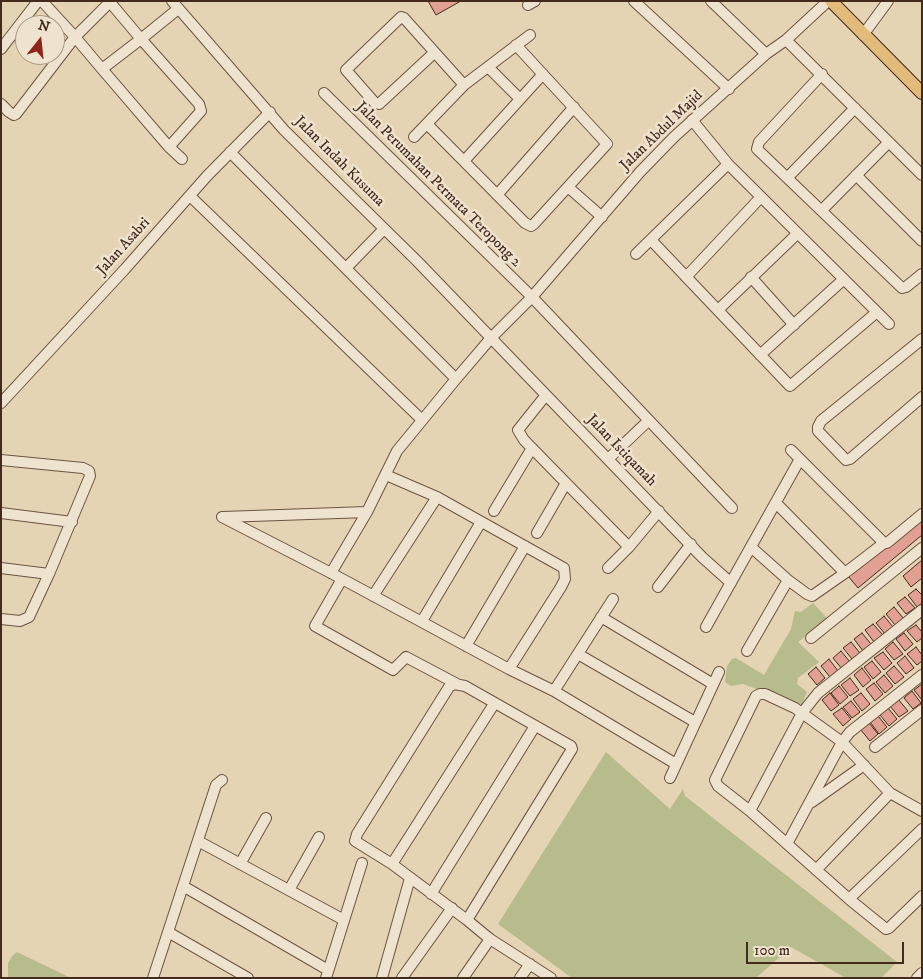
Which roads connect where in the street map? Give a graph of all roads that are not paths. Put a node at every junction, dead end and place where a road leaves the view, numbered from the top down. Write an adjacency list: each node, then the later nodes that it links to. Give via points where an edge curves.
1 (38, 1): 15 (street)
2 (42, 1): 11 (street)
3 (634, 1): 23 (street)
4 (711, 1): 17 (street)
5 (829, 1): 10 (main road); 13 (street, Jalan Abdul Majid)
6 (888, 1): 10 (street)
7 (109, 2): 11 (street); 12 (street)
8 (175, 5): 12 (street); 30 (street, Jalan Indah Kusuma)
9 (530, 35): 14 (street)
10 (863, 35): 24 (main road)
11 (75, 37): 19 (street); 27 (street, via 16,114)
12 (141, 39): 19 (street); 35 (street, via 201,108)
13 (786, 40): 17 (street, Jalan Abdul Majid); 21 (street)
14 (516, 45): 18 (street); 20 (street)
15 (1, 48)
16 (434, 53): 16 (street, via 401,17 346,70 378,104); 22 (street)
17 (766, 54): 23 (street, Jalan Abdul Majid)
18 (488, 67): 22 (street); 26 (street)
19 (102, 69): 35 (street)
20 (542, 74): 26 (street); 28 (street)
21 (822, 74): 29 (street); 42 (street, via 757,144 757,149)
22 (464, 85): 32 (street)
23 (729, 89): 31 (street, Jalan Abdul Majid)
24 (922, 92)
25 (324, 93): 59 (street, Jalan Perumahan Permata Teropong 2)
26 (520, 99): 38 (street)
27 (1, 104)
28 (574, 108): 43 (street, via 607,144); 44 (street)
29 (855, 108): 34 (street); 42 (street)
30 (270, 112): 36 (street, Jalan Asabri); 49 (street, Jalan Indah Kusuma, via 284,130)
31 (692, 120): 39 (street); 48 (street, Jalan Abdul Majid, via 640,172)
32 (427, 124): 33 (street); 38 (street)
33 (414, 137)
34 (889, 142): 40 (street); 41 (street)
35 (169, 147): 37 (street)
36 (230, 152): 45 (street, Jalan Asabri); 54 (street)
37 (182, 159)
38 (464, 161): 44 (street)
39 (728, 164): 46 (street); 51 (street)
40 (856, 175): 47 (street); 52 (street)
41 (922, 175)
42 (788, 177): 47 (street)
43 (568, 187): 44 (street, via 531,226); 48 (street)
44 (497, 194)
45 (190, 196): 70 (street, Jalan Asabri); 71 (street)
46 (761, 197): 50 (street); 56 (street)
47 (822, 210): 55 (street, via 902,288)
48 (602, 217): 59 (street, Jalan Abdul Majid)
49 (384, 229): 54 (street); 64 (street, Jalan Indah Kusuma)
50 (797, 234): 57 (street); 58 (street)
51 (651, 240): 53 (street); 56 (street)
52 (922, 241)
53 (636, 254)
54 (346, 268): 67 (street)
55 (922, 274)
56 (686, 277): 60 (street)
57 (751, 277): 60 (street); 63 (street)
58 (844, 279): 61 (street); 63 (street)
59 (532, 297): 64 (street, Jalan Abdul Majid); 72 (street, Jalan Perumahan Permata Teropong 2)
60 (718, 310): 66 (street)
61 (877, 312): 62 (street); 66 (street, via 793,386 788,385)
62 (889, 324)
63 (794, 325): 66 (street)
64 (491, 338): 67 (street, Jalan Abdul Majid); 68 (street, Jalan Istiqamah)
65 (922, 339): 69 (street, via 821,421 818,431 846,460)
66 (760, 355)
67 (456, 379): 71 (street, Jalan Abdul Majid)
68 (546, 395): 73 (street, via 518,430); 75 (street, Jalan Istiqamah)
69 (922, 397)
70 (1, 403)
71 (422, 420): 78 (street, Jalan Abdul Majid, via 397,451)
72 (648, 421): 75 (street); 82 (street, Jalan Perumahan Permata Teropong 2)
73 (532, 448): 79 (street); 83 (street)
74 (791, 450): 76 (street)
75 (608, 459): 84 (street, Jalan Istiqamah)
76 (800, 459): 81 (street); 91 (street)
77 (1, 460): 88 (street, via 89,471 90,476)
78 (386, 475): 80 (street); 85 (street, Jalan Abdul Majid)
79 (566, 483): 90 (street); 94 (street)
80 (437, 497): 89 (street); 106 (street)
81 (776, 504): 95 (street); 100 (street)
82 (732, 508)
83 (494, 511)
84 (659, 511): 92 (street, Jalan Istiqamah); 94 (street)
85 (367, 512): 99 (street, Jalan Abdul Majid); 99 (street, via 222,517)
86 (1, 513): 88 (street)
87 (922, 514): 91 (street)
88 (72, 522): 101 (street)
89 (481, 522): 93 (street); 111 (street)
90 (537, 532)
91 (884, 543): 100 (street)
92 (691, 544): 104 (street, Jalan Istiqamah); 105 (street)
93 (525, 546): 114 (street); 117 (street, via 564,568 565,579)
94 (628, 547): 98 (street)
95 (751, 547): 103 (street); 104 (street)
96 (922, 548): 113 (street)
97 (1, 568): 101 (street)
98 (608, 568)
99 (331, 573): 102 (street)
100 (845, 573): 103 (street, via 812,596)
101 (49, 574): 110 (street, via 29,617 20,621)
102 (342, 579): 106 (street); 120 (street, via 315,626 393,670 406,657)
103 (788, 580): 115 (street)
104 (731, 583): 112 (street)
105 (658, 587)
106 (373, 596): 111 (street)
107 (613, 599): 109 (street)
108 (922, 610): 125 (street, via 818,693)
109 (601, 617): 116 (street); 121 (street)
110 (1, 619)
111 (422, 621): 114 (street)
112 (706, 627)
113 (811, 638)
114 (466, 646): 117 (street)
115 (747, 651)
116 (578, 654): 122 (street); 126 (street)
117 (509, 669): 122 (street)
118 (719, 672): 121 (street)
119 (922, 675): 128 (street, via 850,732)
120 (456, 684): 123 (street); 145 (street, via 448,687 357,834 355,841 358,844)
121 (713, 684): 126 (street)
122 (554, 691): 130 (street)
123 (494, 704): 127 (street); 145 (street)
124 (922, 710): 129 (street)
125 (802, 712): 128 (street); 136 (street); 136 (street, via 770,695 756,696 715,780 718,786)
126 (695, 722): 130 (street)
127 (534, 726): 150 (street); 155 (street, via 571,746 572,753)
128 (842, 742): 131 (street); 135 (street)
129 (875, 748)
130 (676, 764): 132 (street)
131 (864, 765): 134 (street); 135 (street)
132 (670, 778)
133 (222, 780): 141 (street, via 216,785)
134 (890, 793): 137 (street); 146 (street)
135 (809, 804): 142 (street)
136 (750, 811): 142 (street)
137 (922, 811)
138 (266, 818): 143 (street)
139 (922, 829): 152 (street)
140 (319, 837): 149 (street)
141 (198, 841): 143 (street); 148 (street)
142 (787, 844): 146 (street)
143 (240, 864): 149 (street)
144 (362, 864): 154 (street)
145 (392, 864): 147 (street)
146 (816, 870): 152 (street)
147 (410, 878): 150 (street); 163 (street)
148 (183, 886): 156 (street); 160 (street)
149 (289, 890): 154 (street)
150 (431, 894): 153 (street)
151 (922, 896): 152 (street, via 887,928)
152 (849, 899)
153 (452, 908): 155 (street); 164 (street)
154 (344, 920): 160 (street)
155 (467, 920): 157 (street)
156 (168, 932): 161 (street); 162 (street)
157 (490, 939): 158 (street); 165 (street)
158 (530, 964): 166 (street); 167 (street)
159 (922, 973): 168 (street)
160 (327, 974)
161 (153, 978)
162 (248, 978)
163 (382, 978)
164 (402, 978)
165 (463, 978)
166 (520, 978)
167 (551, 978)
168 (918, 978)

